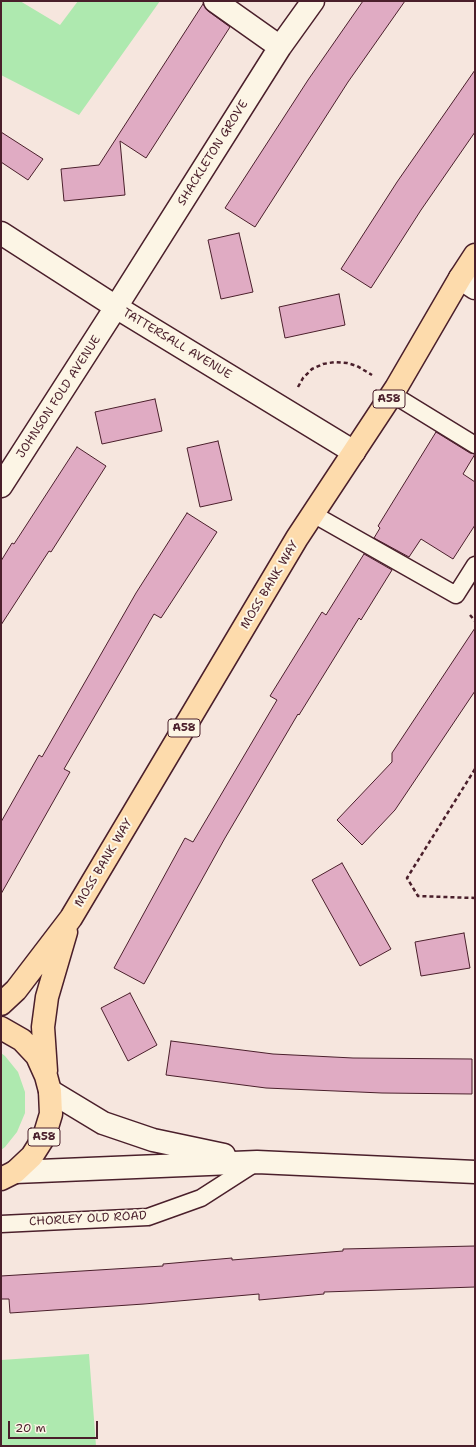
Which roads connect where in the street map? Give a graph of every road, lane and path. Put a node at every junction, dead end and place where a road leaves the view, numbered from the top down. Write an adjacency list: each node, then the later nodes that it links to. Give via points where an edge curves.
1 (215, 1): 3 (street)
2 (313, 1): 3 (street, SHACKLETON GROVE)
3 (280, 47): 7 (street, SHACKLETON GROVE)
4 (1, 233): 7 (street, TATTERSALL AVENUE)
5 (475, 255): 6 (highway, MOSS BANK WAY / A58)
6 (467, 283): 8 (highway, MOSS BANK WAY / A58)
7 (116, 307): 9 (street, TATTERSALL AVENUE); 12 (street, JOHNSON FOLD AVENUE)
8 (394, 391): 9 (path, via 357,366 335,362 312,369 303,378); 10 (lane); 11 (highway, MOSS BANK WAY / A58)
9 (284, 410): 11 (street, TATTERSALL AVENUE)
10 (475, 445)
11 (354, 452): 13 (highway, MOSS BANK WAY / A58)
12 (1, 486)
13 (313, 514): 14 (lane, via 456,596); 17 (highway, MOSS BANK WAY / A58)
14 (475, 565)
15 (475, 769): 16 (path, via 406,878 418,896)
16 (475, 898)
17 (71, 918): 18 (highway, MOSS BANK WAY / A58, via 16,990); 20 (highway, MOSS BANK WAY / A58, via 47,997 43,1027)
18 (1, 1004)
19 (1, 1028): 20 (highway, A58, via 22,1040 36,1056)
20 (48, 1084): 21 (street, via 110,1126 153,1140); 23 (highway, A58, via 50,1114 44,1137 32,1156)
21 (257, 1162): 22 (street); 23 (street); 24 (lane, CHORLEY OLD ROAD, via 201,1198 148,1217)
22 (475, 1172)
23 (8, 1175)
24 (1, 1224)

